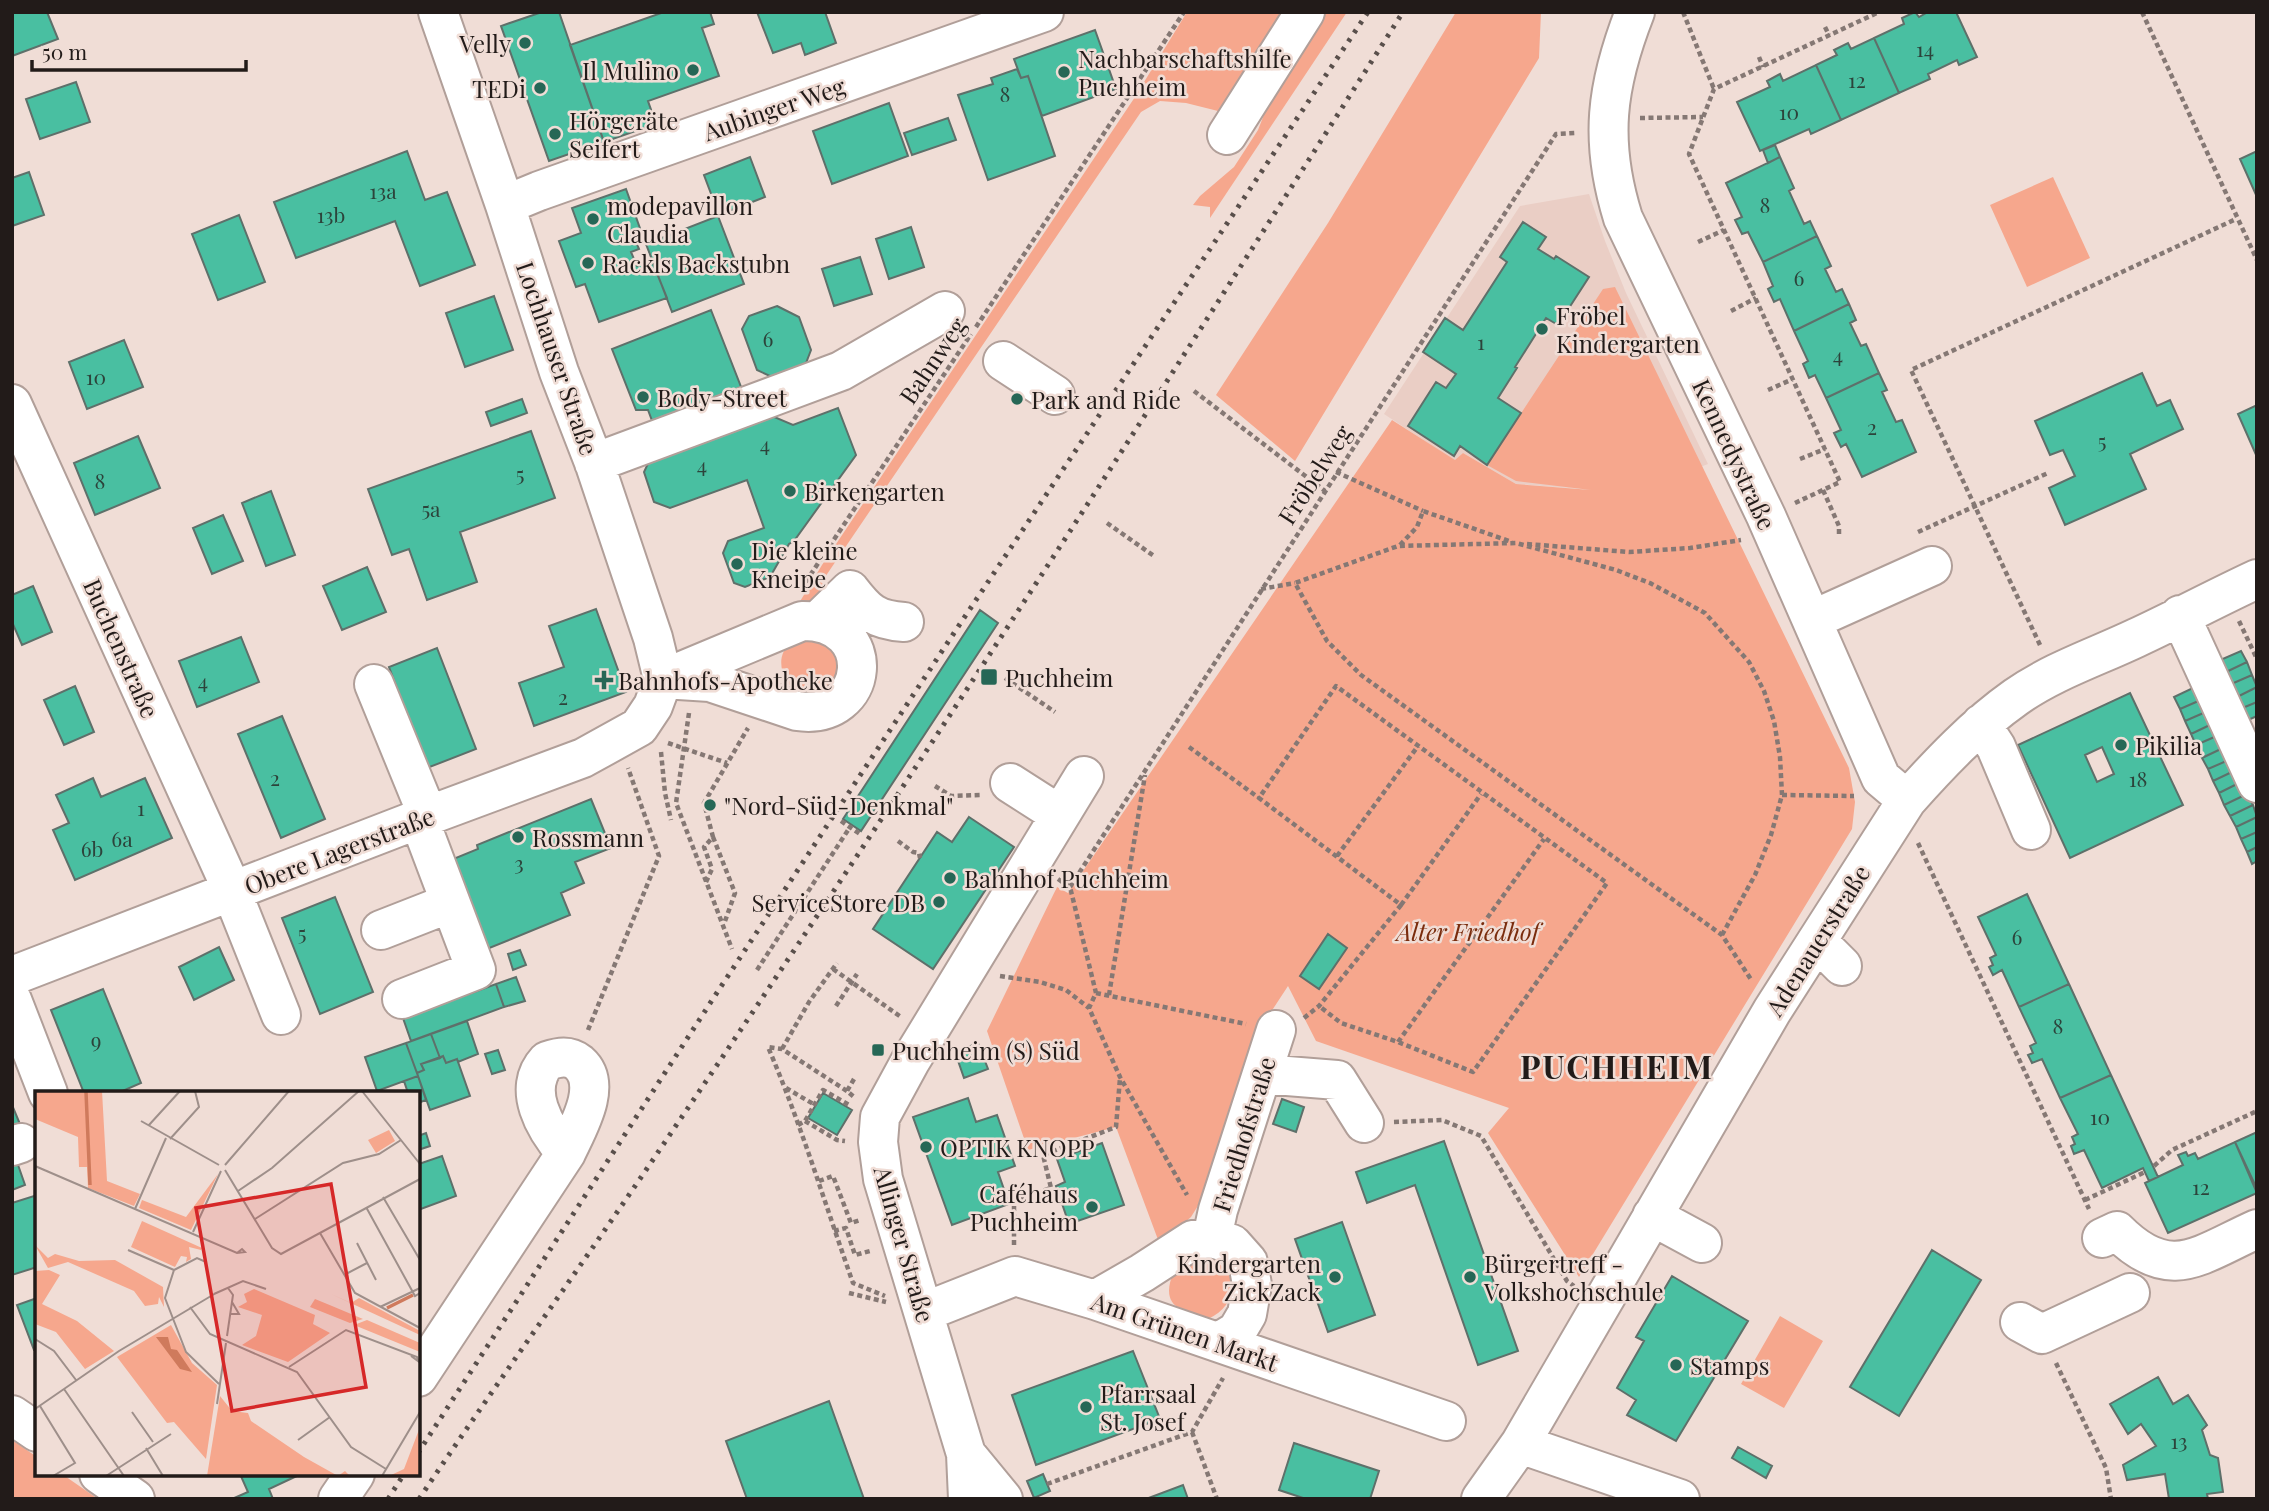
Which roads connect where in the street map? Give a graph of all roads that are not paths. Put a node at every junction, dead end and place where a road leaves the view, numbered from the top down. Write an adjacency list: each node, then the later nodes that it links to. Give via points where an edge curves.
1 (438, 12): 7 (street, Lochhauser Straße)
2 (1044, 12): 5 (street, Aubinger Weg)
3 (1305, 12): 6 (street)
4 (1635, 12): 17 (street, Kennedystraße, via 1621,47 1608,119 1614,189 1623,218)
5 (1005, 19): 7 (street, Aubinger Weg)
6 (1227, 135)
7 (505, 205): 12 (street, Lochhauser Straße)
8 (945, 311): 12 (street, via 841,371)
9 (1003, 361): 10 (street)
10 (1055, 396)
11 (12, 404): 30 (street, Buchenstraße)
12 (594, 463): 20 (street, Lochhauser Straße)
13 (1925, 549): 17 (street)
14 (2257, 579): 16 (street, Adenauerstraße)
15 (801, 613): 18 (street, via 846,636 858,665); 18 (street, via 850,590 864,608 896,633); 20 (street); 21 (street, via 775,637 765,666 774,694)
16 (2180, 615): 22 (street, Adenauerstraße, via 2053,674); 24 (street)
17 (1812, 620): 26 (street, Kennedystraße)
18 (855, 680): 21 (street, via 839,704 819,712)
19 (374, 684): 28 (street)
20 (669, 695): 21 (street, via 710,682); 28 (street, Obere Lagerstraße, via 639,726 583,758)
21 (797, 711)
22 (1981, 724): 26 (street, Adenauerstraße, via 1933,771); 29 (street, via 1996,747)
23 (1084, 776): 27 (street, Allinger Straße)
24 (2257, 783)
25 (1000, 789): 27 (street)
26 (1895, 798): 42 (street, Adenauerstraße, via 1829,954 1772,1011)
27 (1059, 815): 49 (street, Allinger Straße, via 880,1117 883,1179)
28 (424, 817): 30 (street, Obere Lagerstraße); 31 (street)
29 (2031, 830)
30 (232, 891): 33 (street, Obere Lagerstraße); 36 (street, Buchenstraße)
31 (450, 903): 32 (street); 34 (street, via 476,970)
32 (380, 930)
33 (12, 976)
34 (402, 999)
35 (12, 1000): 39 (street)
36 (281, 1015)
37 (1276, 1030): 38 (street, Friedhofstraße)
38 (1262, 1074): 40 (street, via 1338,1080); 44 (street, Friedhofstraße)
39 (47, 1091)
40 (1364, 1123)
41 (566, 1153): 41 (street, via 540,1112 535,1087 547,1061 566,1057 585,1069 590,1090); 52 (street)
42 (1652, 1216): 46 (street); 56 (street, Adenauerstraße)
43 (2257, 1229): 45 (street, via 2179,1262 2154,1259 2134,1249 2116,1231)
44 (1212, 1238): 48 (street, Friedhofstraße, via 1194,1240); 51 (street, Friedhofstraße, via 1232,1244 1248,1262 1252,1284 1247,1314)
45 (2102, 1238)
46 (1702, 1244)
47 (2130, 1293): 50 (street)
48 (1095, 1300): 49 (street, Am Grünen Markt, via 1015,1276); 51 (street, Am Grünen Markt)
49 (924, 1312): 57 (street, Allinger Straße)
50 (2031, 1328)
51 (1228, 1345): 54 (street, Am Grünen Markt)
52 (420, 1374)
53 (12, 1415): 55 (street)
54 (1446, 1420)
55 (35, 1431)
56 (1520, 1444): 64 (street, Adenauerstraße); 65 (street)
57 (966, 1454): 62 (street, Allinger Straße); 63 (street, Allinger Straße)
58 (102, 1476): 60 (street)
59 (354, 1476): 61 (street)
60 (135, 1499)
61 (338, 1499)
62 (968, 1499)
63 (1003, 1499)
64 (1481, 1499)
65 (1680, 1499)

